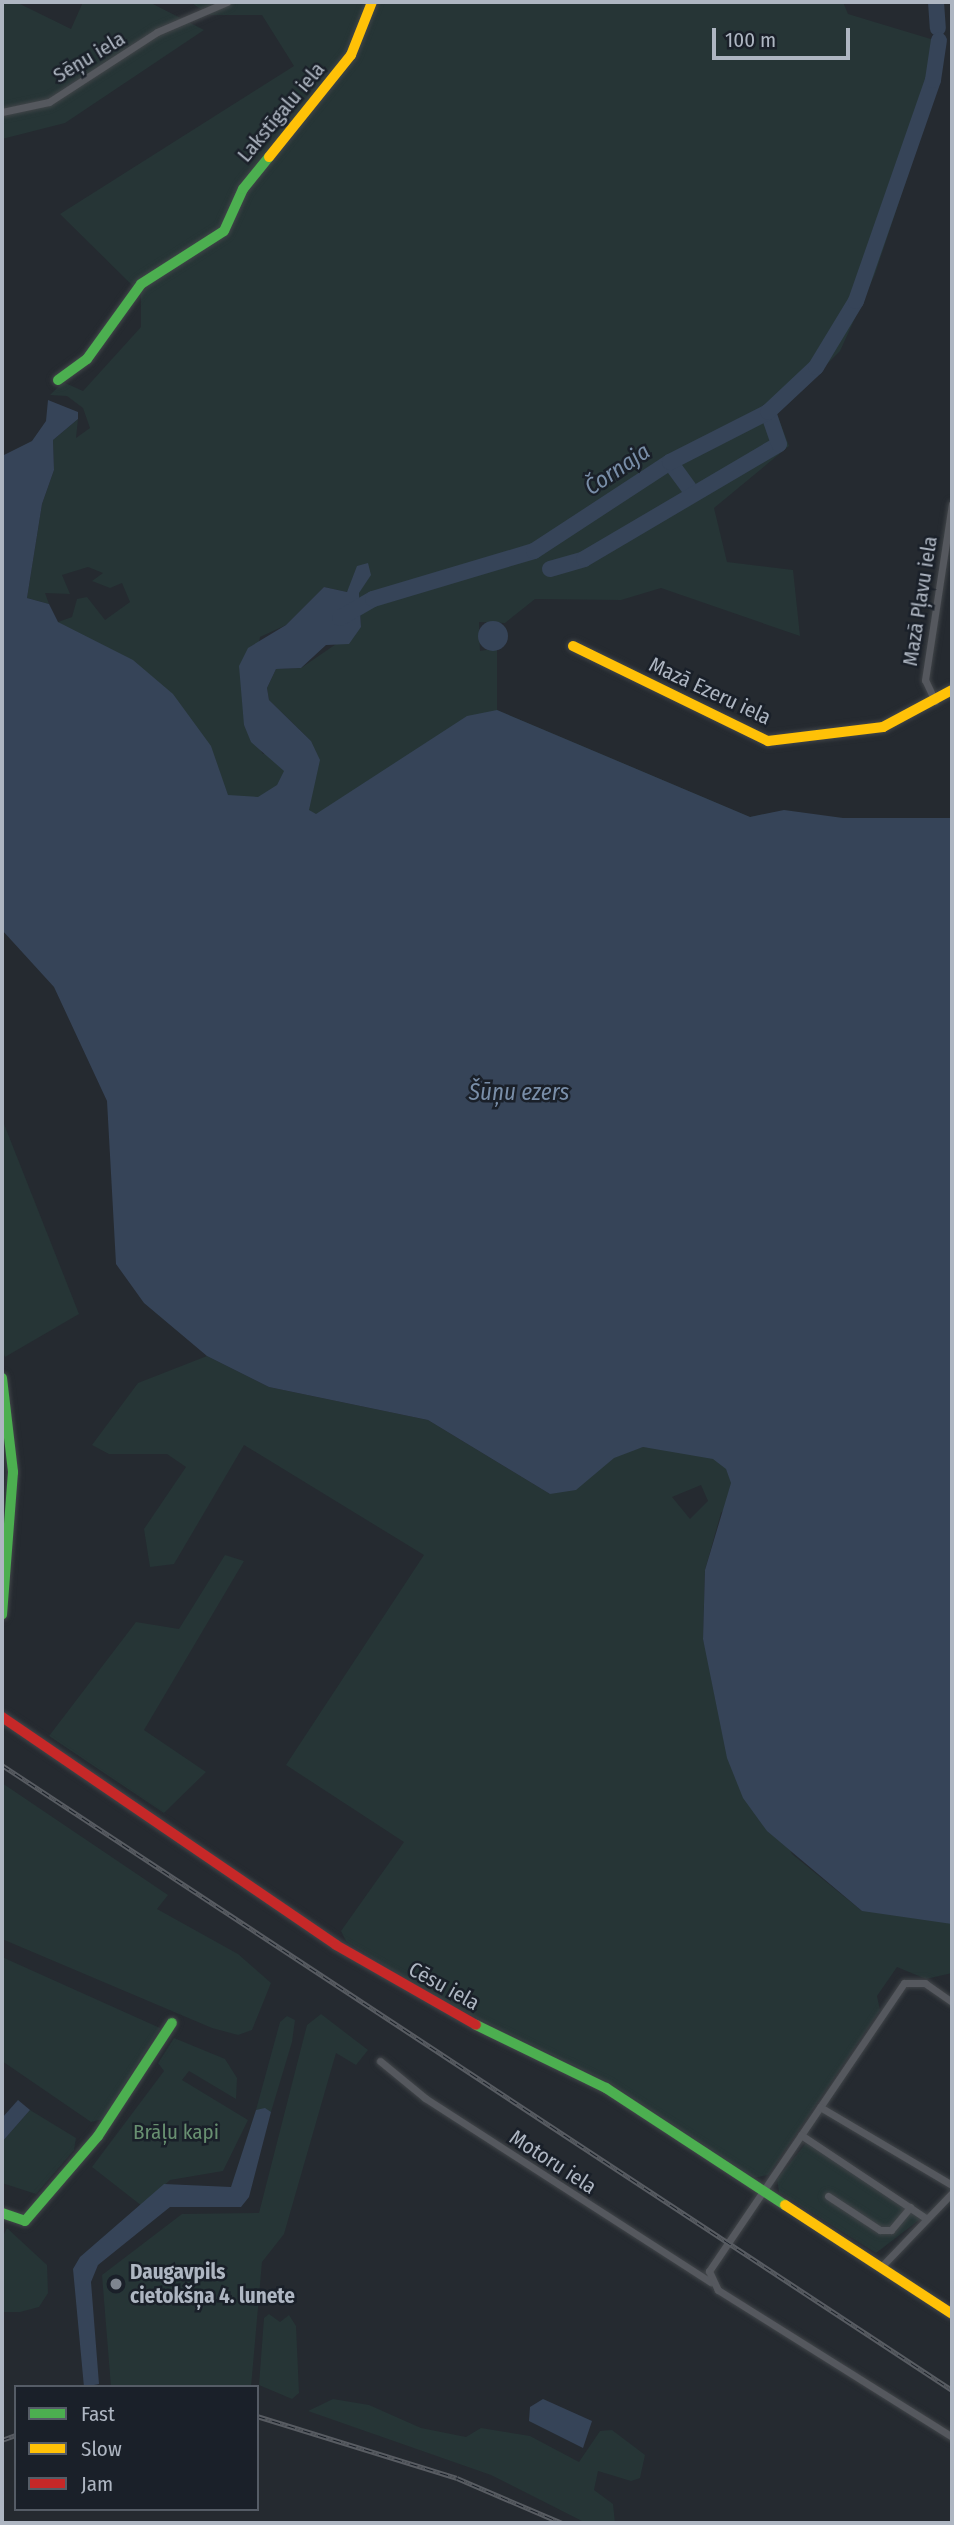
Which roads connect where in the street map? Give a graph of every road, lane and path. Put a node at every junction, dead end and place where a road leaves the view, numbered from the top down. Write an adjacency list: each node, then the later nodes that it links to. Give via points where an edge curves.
1 (227, 2): 3 (street, Sēņu iela, via 157,32 48,102)
2 (372, 2): 4 (street, Lakstīgalu iela, via 351,55 243,190 224,231 141,284 87,359)
3 (2, 112)
4 (58, 380)
5 (952, 504): 8 (street, Mazā Pļavu iela, via 925,680)
6 (573, 646): 8 (street, Mazā Ezeru iela, via 768,741 883,727)
7 (952, 690): 8 (street, Mazā Ezeru iela)
8 (936, 701)
9 (2, 1378): 10 (street, via 13,1472)
10 (2, 1615)
11 (2, 1717): 18 (street, Cēsu iela, via 336,1945 432,2004 606,2088)
12 (952, 2002): 15 (street, via 914,1979 904,1983)
13 (172, 2023): 22 (street, via 98,2136 25,2221)
14 (380, 2062): 25 (street, Motoru iela, via 437,2106)
15 (820, 2107): 16 (street); 17 (street)
16 (801, 2135): 18 (street); 21 (street)
17 (952, 2185)
18 (762, 2191): 24 (street, Cēsu iela); 25 (street, via 709,2271)
19 (952, 2193): 23 (street)
20 (828, 2196): 21 (street, via 880,2230 891,2230)
21 (910, 2207): 23 (street)
22 (2, 2213)
23 (927, 2219): 24 (street)
24 (881, 2267): 26 (street, Cēsu iela)
25 (711, 2282): 27 (street, Motoru iela)
26 (952, 2314)
27 (952, 2437)

